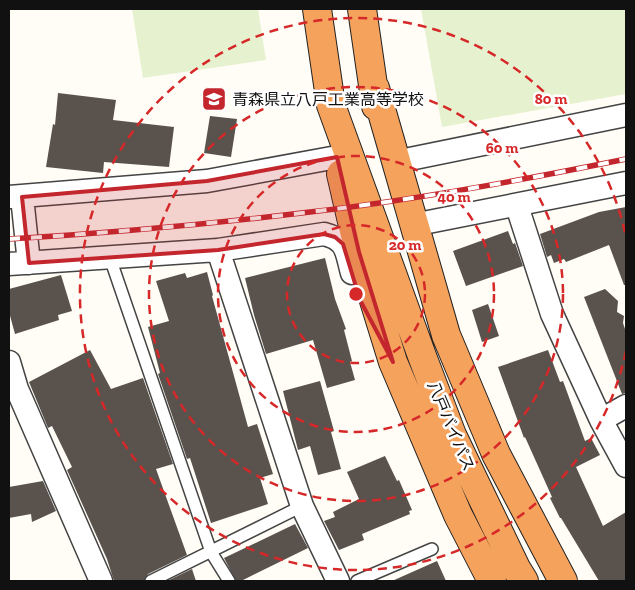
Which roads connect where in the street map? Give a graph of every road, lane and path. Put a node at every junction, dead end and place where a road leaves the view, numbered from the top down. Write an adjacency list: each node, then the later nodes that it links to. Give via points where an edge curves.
1 (317, 9): 4 (highway, 八戸バイパス)
2 (362, 9): 3 (highway, 八戸バイパス)
3 (375, 88): 7 (highway); 15 (highway, 八戸バイパス)
4 (331, 105): 6 (highway); 15 (highway, 八戸バイパス)
5 (626, 115): 7 (street)
6 (337, 157): 9 (street, via 207,181); 17 (highway, via 359,252)
7 (395, 162): 11 (highway)
8 (626, 183): 10 (street)
9 (15, 197): 14 (street)
10 (517, 206): 11 (street); 19 (street, via 552,314)
11 (413, 225): 31 (highway, via 449,344 496,454)
12 (218, 250): 13 (street); 17 (street, via 324,234 335,237 343,244 360,300); 21 (street)
13 (110, 258): 14 (street); 23 (lane)
14 (19, 263)
15 (390, 265): 30 (highway, 八戸バイパス, via 452,435)
16 (9, 362): 24 (street, via 17,388)
17 (393, 362): 29 (highway, via 458,515)
18 (626, 406): 19 (street)
19 (601, 420): 20 (street)
20 (626, 466)
21 (302, 506): 23 (lane); 27 (street)
22 (432, 549): 28 (lane)
23 (211, 552): 25 (lane); 26 (lane)
24 (101, 581)
25 (151, 581)
26 (228, 581)
27 (338, 581)
28 (357, 581)
29 (492, 581)
30 (524, 581)
31 (563, 581)

